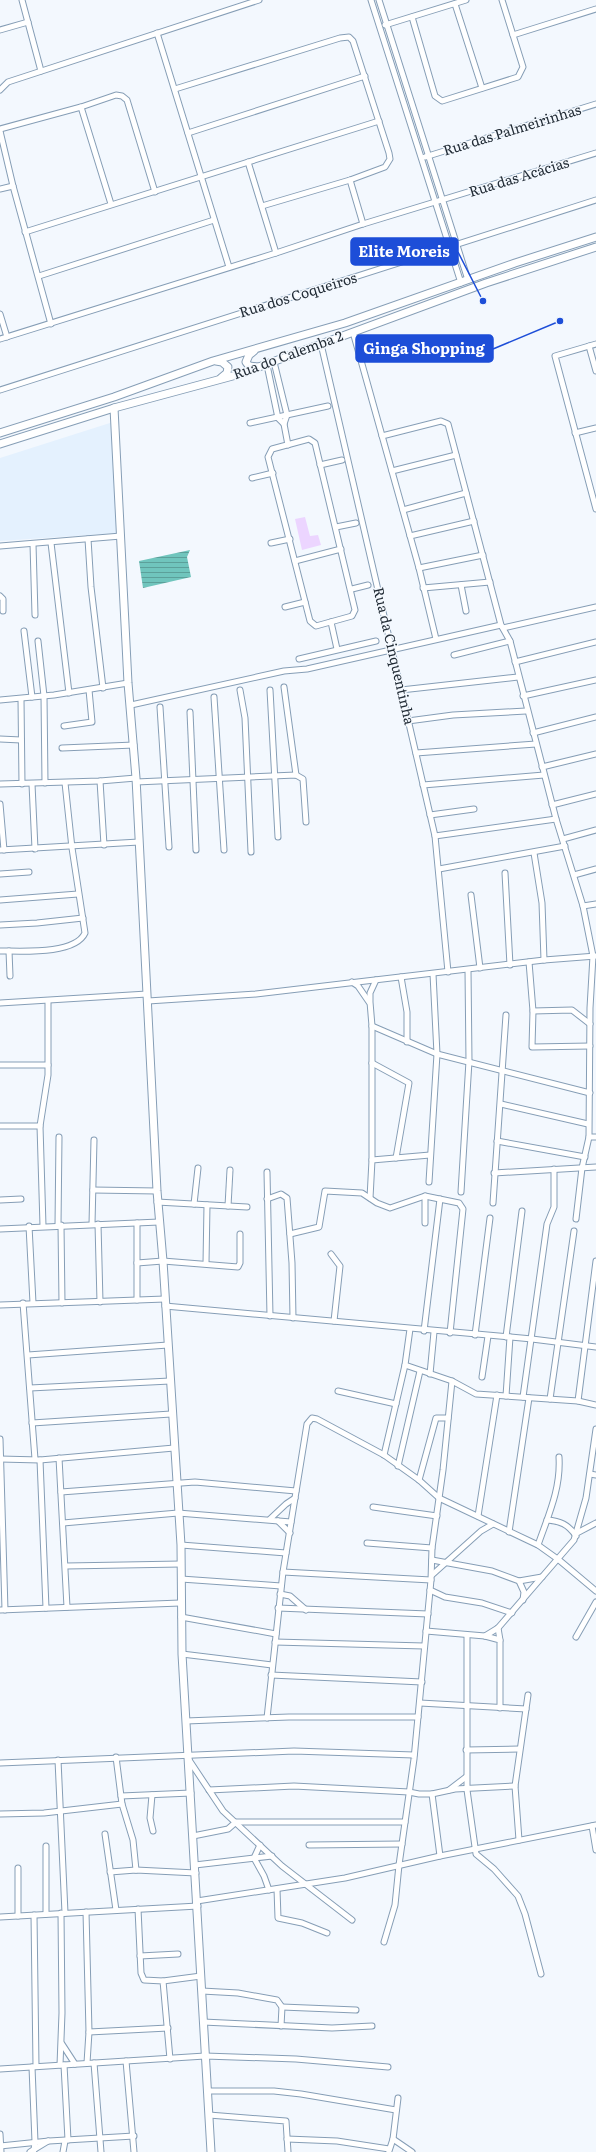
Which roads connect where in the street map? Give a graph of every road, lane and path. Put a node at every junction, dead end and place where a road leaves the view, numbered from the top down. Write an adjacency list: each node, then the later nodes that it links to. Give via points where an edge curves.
1 (22, 0): 10 (street)
2 (259, 0): 14 (street)
3 (371, 0): 12 (street)
4 (379, 0): 11 (street)
5 (466, 0): 7 (street)
6 (502, 0): 15 (street)
7 (455, 4): 9 (street); 18 (street)
8 (596, 9): 15 (street)
9 (412, 17): 11 (street); 18 (street, via 435,96 442,101)
10 (28, 22): 13 (street); 16 (street)
11 (387, 25): 12 (street); 27 (street)
12 (380, 27): 28 (street)
13 (0, 30)
14 (157, 33): 16 (street); 19 (street)
15 (513, 35): 18 (street, via 523,67 521,74)
16 (41, 71): 20 (street, via 8,82)
17 (365, 76): 19 (street, via 354,43 344,37); 23 (street); 25 (street)
18 (482, 88)
19 (176, 89): 25 (street)
20 (0, 90)
21 (596, 104): 27 (street, Rua das Palmeirinhas)
22 (81, 107): 24 (street); 34 (street, via 116,95 125,97); 38 (street)
23 (379, 121): 29 (street); 31 (street, via 390,153 389,162 385,167)
24 (0, 130): 32 (street)
25 (188, 133): 30 (street)
26 (596, 153): 36 (street, Rua das Acácias)
27 (428, 156): 28 (street, Rua das Palmeirinhas); 36 (street)
28 (422, 159): 37 (street)
29 (248, 162): 30 (street); 39 (street)
30 (201, 178): 34 (street); 40 (street)
31 (350, 180): 39 (street); 41 (street)
32 (13, 186): 33 (street); 42 (street)
33 (0, 189)
34 (155, 192): 38 (street)
35 (596, 200): 44 (street, Rua dos Coqueiros)
36 (442, 201): 37 (street, Rua das Acácias); 44 (street)
37 (435, 202): 41 (street, Rua das Acácias); 45 (street)
38 (111, 204): 42 (street)
39 (262, 206): 47 (street)
40 (214, 220): 48 (street); 49 (street)
41 (363, 224): 47 (street, Rua das Acácias)
42 (25, 232): 49 (street)
43 (596, 237): 50 (street, Rua do Calemba 2)
44 (457, 245): 45 (street, Rua dos Coqueiros); 50 (street)
45 (450, 247): 50 (street); 65 (street, Rua dos Coqueiros)
46 (596, 248): 53 (street, Rua do Calemba 2, via 486,282)
47 (276, 253): 48 (street, Rua das Acácias)
48 (229, 267): 52 (street, Rua das Acácias)
49 (39, 276): 52 (street)
50 (465, 281): 59 (street, Rua do Calemba 2, via 345,323)
51 (0, 314): 54 (street)
52 (51, 324): 54 (street, Rua das Acácias)
53 (353, 332): 56 (street, Rua do Calemba 2); 75 (street)
54 (7, 337): 55 (street, Rua das Acácias)
55 (0, 339)
56 (321, 344): 61 (street, Rua do Calemba 2); 122 (street, Rua da Cinquentinha)
57 (596, 344): 58 (street)
58 (589, 346): 63 (street); 74 (street, via 555,356)
59 (256, 349): 60 (street, Rua do Calemba 2); 62 (street, via 246,362 249,366)
60 (213, 361): 64 (street, via 222,362 228,367 227,373); 73 (street, Rua do Calemba 2, via 114,397)
61 (274, 362): 62 (street, Rua do Calemba 2); 68 (street)
62 (264, 366): 64 (street, Rua do Calemba 2); 69 (street)
63 (596, 371)
64 (217, 380): 67 (street, Rua do Calemba 2)
65 (0, 390)
66 (328, 406): 68 (street)
67 (114, 408): 76 (street, Rua do Calemba 2); 90 (street)
68 (287, 415): 69 (street); 71 (street)
69 (278, 418): 70 (street); 71 (street)
70 (250, 424)
71 (284, 424): 77 (street)
72 (596, 428): 74 (street)
73 (0, 433)
74 (575, 434): 85 (street)
75 (382, 436): 78 (street, via 444,421 448,424); 81 (street)
76 (0, 444)
77 (288, 445): 80 (street, via 312,440); 82 (street, via 269,452)
78 (456, 455): 81 (street); 84 (street)
79 (342, 460): 80 (street)
80 (320, 465): 89 (street)
81 (392, 471): 86 (street)
82 (273, 473): 83 (street); 93 (street)
83 (252, 478)
84 (466, 492): 86 (street); 87 (street)
85 (596, 509)
86 (403, 510): 91 (street)
87 (474, 521): 91 (street); 99 (street)
88 (356, 523): 89 (street)
89 (336, 527): 98 (street)
90 (121, 536): 92 (street); 129 (street)
91 (410, 536): 101 (street)
92 (88, 539): 94 (street); 131 (street)
93 (290, 539): 95 (street); 100 (street)
94 (51, 543): 96 (street); 136 (street)
95 (272, 543)
96 (33, 544): 97 (street); 113 (street)
97 (0, 546)
98 (341, 549): 100 (street); 106 (street)
99 (483, 555): 101 (street); 102 (street)
100 (296, 561): 108 (street)
101 (419, 568): 105 (street)
102 (490, 582): 104 (street); 115 (street)
103 (368, 585): 106 (street)
104 (461, 585): 105 (street); 112 (street)
105 (424, 588): 117 (street)
106 (352, 589): 114 (street, via 354,613 352,616)
107 (0, 596): 111 (street, via 3,599)
108 (306, 602): 109 (street); 114 (street, via 313,625)
109 (285, 607)
110 (596, 607): 115 (street)
111 (3, 611)
112 (466, 611)
113 (35, 615)
114 (331, 622): 123 (street)
115 (502, 626): 117 (street); 119 (street)
116 (24, 631): 139 (street)
117 (436, 639): 122 (street)
118 (376, 641): 123 (street)
119 (510, 641): 124 (street); 126 (street)
120 (38, 642): 137 (street)
121 (596, 642): 126 (street)
122 (392, 648): 135 (street, Rua da Cinquentinha); 143 (street, via 307,669 284,671)
123 (337, 650): 125 (street)
124 (454, 655)
125 (299, 659)
126 (515, 662): 127 (street)
127 (518, 677): 135 (street); 138 (street)
128 (596, 680): 138 (street)
129 (128, 683): 131 (street); 143 (street)
130 (284, 687): 159 (street)
131 (103, 688): 132 (street)
132 (89, 690): 136 (street); 149 (street, via 92,722)
133 (240, 690): 162 (street, via 245,718)
134 (270, 690): 161 (street)
135 (401, 690): 148 (street, Rua da Cinquentinha)
136 (69, 693): 137 (street)
137 (44, 696): 139 (street); 168 (street)
138 (523, 696): 146 (street)
139 (32, 697): 141 (street)
140 (214, 697): 163 (street)
141 (21, 698): 142 (street); 152 (street)
142 (0, 700)
143 (130, 705): 154 (street)
144 (160, 707): 167 (street)
145 (190, 712): 165 (street)
146 (526, 712): 148 (street, via 453,715); 150 (street)
147 (596, 717): 150 (street)
148 (408, 722): 156 (street, Rua da Cinquentinha)
149 (64, 726)
150 (533, 733): 153 (street)
151 (0, 739): 152 (street)
152 (21, 740): 171 (street)
153 (536, 744): 156 (street); 158 (street)
154 (134, 745): 155 (street); 164 (street)
155 (62, 748)
156 (416, 752): 173 (street, Rua da Cinquentinha)
157 (596, 754): 158 (street)
158 (542, 767): 160 (street)
159 (296, 775): 161 (street); 180 (street, via 303,779)
160 (544, 775): 173 (street); 176 (street)
161 (275, 776): 162 (street); 183 (street)
162 (248, 777): 163 (street); 194 (street)
163 (220, 778): 165 (street); 193 (street)
164 (136, 780): 166 (street); 167 (street); 185 (street)
165 (192, 780): 167 (street); 192 (street)
166 (100, 781): 169 (street); 186 (street)
167 (164, 781): 188 (street)
168 (45, 783): 169 (street); 172 (street)
169 (65, 783): 189 (street)
170 (0, 784): 171 (street)
171 (22, 784): 172 (street)
172 (32, 784): 190 (street)
173 (423, 785): 178 (street, Rua da Cinquentinha)
174 (596, 794): 176 (street)
175 (0, 804): 191 (street)
176 (552, 805): 179 (street)
177 (474, 809): 178 (street)
178 (430, 815): 182 (street, Rua da Cinquentinha)
179 (556, 819): 182 (street); 184 (street)
180 (306, 822)
181 (596, 830): 184 (street)
182 (435, 836): 196 (street, Rua da Cinquentinha)
183 (278, 837)
184 (563, 839): 187 (street)
185 (139, 842): 186 (street); 224 (street)
186 (104, 845): 189 (street)
187 (565, 846): 195 (street); 201 (street)
188 (169, 847)
189 (72, 848): 190 (street); 202 (street)
190 (35, 849): 191 (street)
191 (2, 850)
192 (196, 850)
193 (224, 850)
194 (251, 852)
195 (534, 853): 196 (street); 213 (street, via 542,904)
196 (439, 868): 218 (street, Rua da Cinquentinha)
197 (596, 868): 201 (street)
198 (29, 872): 200 (street)
199 (505, 873): 215 (street)
200 (0, 874)
201 (574, 875): 206 (street)
202 (78, 894): 204 (street); 207 (street)
203 (472, 894): 216 (street)
204 (0, 900)
205 (596, 904): 206 (street)
206 (583, 906): 209 (street)
207 (83, 918): 208 (street); 211 (street, via 85,933 83,938 75,943 57,949)
208 (0, 925)
209 (594, 940): 212 (street)
210 (0, 951): 211 (street)
211 (9, 951): 220 (street)
212 (595, 956): 213 (street); 230 (street)
213 (544, 960): 214 (street)
214 (529, 962): 215 (street); 228 (street)
215 (510, 965): 216 (street)
216 (480, 968): 217 (street)
217 (468, 970): 218 (street); 236 (street)
218 (448, 972): 219 (street)
219 (433, 974): 221 (street); 235 (street)
220 (10, 976)
221 (401, 977): 222 (street); 233 (street, via 407,1012)
222 (376, 980): 223 (street); 226 (street, via 370,993)
223 (352, 982): 224 (street, via 256,994); 226 (street)
224 (148, 998): 225 (street); 268 (street)
225 (48, 1000): 227 (street); 239 (street)
226 (370, 1002): 231 (street)
227 (0, 1003)
228 (533, 1011): 230 (street, via 574,1011); 234 (street, via 532,1046)
229 (506, 1015): 242 (street)
230 (590, 1024): 232 (street)
231 (372, 1026): 233 (street); 237 (street)
232 (593, 1032): 234 (street)
233 (408, 1042): 235 (street)
234 (590, 1046): 240 (street)
235 (437, 1054): 236 (street); 255 (street)
236 (469, 1061): 242 (street); 269 (street)
237 (372, 1063): 257 (street, via 409,1083); 258 (street)
238 (0, 1065): 239 (street)
239 (48, 1065): 249 (street)
240 (590, 1068): 241 (street); 243 (street)
241 (596, 1068)
242 (503, 1072): 243 (street); 246 (street)
243 (590, 1093): 244 (street)
244 (590, 1100): 245 (street); 247 (street)
245 (596, 1101)
246 (501, 1104): 247 (street); 254 (street)
247 (588, 1124): 251 (street)
248 (0, 1126): 249 (street)
249 (40, 1126): 292 (street)
250 (59, 1137): 290 (street)
251 (589, 1137): 252 (street); 256 (street)
252 (596, 1137)
253 (94, 1140): 267 (street)
254 (497, 1141): 256 (street); 265 (street)
255 (430, 1155): 257 (street); 266 (street)
256 (585, 1157): 261 (street)
257 (396, 1158): 258 (street)
258 (372, 1160): 271 (street)
259 (596, 1167): 261 (street)
260 (198, 1168): 278 (street)
261 (582, 1168): 262 (street); 284 (street)
262 (554, 1169): 265 (street); 319 (street, via 554,1207 547,1224)
263 (230, 1170): 280 (street)
264 (267, 1172): 273 (street)
265 (494, 1173): 277 (street)
266 (429, 1182)
267 (93, 1190): 268 (street); 287 (street)
268 (156, 1191): 276 (street)
269 (461, 1192)
270 (426, 1196): 271 (street, via 393,1208); 274 (street); 286 (street)
271 (370, 1198): 296 (street, via 358,1192 325,1191 319,1227)
272 (21, 1199): 275 (street)
273 (267, 1199): 296 (street, via 281,1194 286,1196); 309 (street)
274 (440, 1199): 313 (street); 315 (street, via 459,1203 464,1210)
275 (0, 1200)
276 (157, 1202): 278 (street); 285 (street)
277 (493, 1203)
278 (194, 1204): 279 (street)
279 (207, 1205): 280 (street); 301 (street)
280 (228, 1206): 281 (street)
281 (246, 1207)
282 (522, 1211): 318 (street)
283 (490, 1218): 316 (street)
284 (576, 1219)
285 (159, 1222): 289 (street); 299 (street)
286 (425, 1223)
287 (92, 1224): 288 (street); 290 (street)
288 (98, 1224): 289 (street); 303 (street)
289 (137, 1224): 300 (street)
290 (60, 1225): 292 (street); 306 (street)
291 (29, 1226): 292 (street); 293 (street); 305 (street)
292 (43, 1226)
293 (0, 1229)
294 (574, 1231): 320 (street)
295 (240, 1234): 301 (street, via 239,1266)
296 (290, 1234): 310 (street)
297 (331, 1254): 311 (street, via 340,1266)
298 (596, 1261): 322 (street)
299 (163, 1262): 300 (street); 301 (street); 307 (street)
300 (137, 1263): 302 (street)
301 (206, 1263)
302 (137, 1300): 303 (street); 307 (street)
303 (100, 1302): 306 (street)
304 (23, 1303): 305 (street); 308 (street); 324 (street)
305 (33, 1303): 306 (street)
306 (62, 1303)
307 (165, 1303): 309 (street); 321 (street)
308 (0, 1305)
309 (270, 1316): 310 (street)
310 (293, 1318): 311 (street)
311 (334, 1321): 312 (street)
312 (410, 1329): 313 (street); 325 (street)
313 (424, 1331): 314 (street)
314 (434, 1332): 315 (street); 327 (street)
315 (450, 1333): 316 (street)
316 (475, 1335): 317 (street)
317 (488, 1336): 318 (street); 328 (street)
318 (508, 1337): 319 (street); 334 (street)
319 (532, 1339): 320 (street); 335 (street)
320 (558, 1343): 322 (street); 336 (street)
321 (168, 1345): 324 (street); 329 (street)
322 (584, 1346): 323 (street); 337 (street)
323 (596, 1347)
324 (28, 1355): 331 (street)
325 (405, 1365): 326 (street); 338 (street)
326 (420, 1371): 327 (street); 352 (street)
327 (430, 1374): 330 (street)
328 (482, 1377)
329 (170, 1381): 331 (street); 340 (street)
330 (452, 1381): 333 (street, via 472,1392); 341 (street)
331 (30, 1388): 342 (street)
332 (338, 1391): 338 (street)
333 (497, 1395): 334 (street); 364 (street)
334 (506, 1396): 335 (street)
335 (526, 1398): 336 (street); 372 (street)
336 (550, 1399): 337 (street)
337 (578, 1401): 339 (street)
338 (396, 1404): 347 (street)
339 (596, 1404)
340 (171, 1414): 342 (street); 346 (street)
341 (448, 1418): 355 (street, via 436,1418); 360 (street)
342 (32, 1424): 351 (street)
343 (596, 1429): 345 (street)
344 (0, 1440): 350 (street)
345 (596, 1440): 353 (street)
346 (174, 1448): 349 (street); 356 (street)
347 (384, 1455): 352 (street); 357 (street, via 312,1418 307,1424)
348 (559, 1457): 366 (street, via 559,1480)
349 (59, 1458): 351 (street); 358 (street)
350 (1, 1459): 351 (street); 400 (street)
351 (37, 1459): 398 (street)
352 (398, 1466): 355 (street)
353 (590, 1474): 354 (street); 374 (street)
354 (596, 1475)
355 (419, 1480): 360 (street)
356 (176, 1482): 357 (street); 358 (street); 362 (street)
357 (296, 1491): 359 (street)
358 (61, 1492): 369 (street)
359 (295, 1498): 365 (street); 368 (street)
360 (439, 1498): 363 (street); 364 (street)
361 (373, 1507): 363 (street)
362 (178, 1513): 365 (street); 369 (street); 376 (street)
363 (437, 1516): 378 (street)
364 (478, 1516): 371 (street)
365 (270, 1519): 367 (street)
366 (547, 1520): 374 (street, via 562,1523); 377 (street)
367 (278, 1521): 368 (street); 373 (street)
368 (291, 1522): 373 (street)
369 (63, 1523): 384 (street)
370 (596, 1523): 374 (street)
371 (493, 1524): 372 (street); 382 (street, via 481,1531)
372 (509, 1532): 377 (street)
373 (290, 1533): 379 (street)
374 (576, 1534): 381 (street)
375 (367, 1543): 378 (street)
376 (181, 1545): 379 (street); 383 (street)
377 (538, 1545): 381 (street)
378 (432, 1548): 380 (street)
379 (286, 1553): 385 (street)
380 (432, 1560): 382 (street); 386 (street)
381 (559, 1560): 387 (street); 392 (street)
382 (447, 1563): 386 (street); 389 (street, via 492,1571)
383 (181, 1564): 384 (street); 388 (street)
384 (66, 1566): 397 (street)
385 (283, 1572): 386 (street); 390 (street)
386 (431, 1577): 391 (street)
387 (542, 1577): 389 (street); 394 (street)
388 (181, 1579): 390 (street); 396 (street)
389 (520, 1581): 394 (street, via 524,1592)
390 (281, 1586): 393 (street)
391 (430, 1590): 402 (street, via 445,1597); 403 (street)
392 (596, 1591)
393 (280, 1594): 399 (street); 401 (street, via 290,1596)
394 (523, 1600): 402 (street)
395 (596, 1602): 410 (street)
396 (180, 1603): 397 (street); 404 (street)
397 (67, 1607): 398 (street)
398 (46, 1608): 400 (street)
399 (278, 1608): 401 (street); 407 (street)
400 (2, 1610)
401 (306, 1610): 403 (street)
402 (512, 1613): 405 (street)
403 (428, 1614): 406 (street)
404 (181, 1617): 407 (street); 414 (street)
405 (498, 1628): 409 (street); 411 (street)
406 (426, 1631): 408 (street); 413 (street)
407 (276, 1634): 412 (street)
408 (467, 1635): 409 (street); 420 (street)
409 (485, 1636): 411 (street)
410 (576, 1637)
411 (500, 1640): 421 (street)
412 (275, 1642): 413 (street); 415 (street)
413 (424, 1646): 417 (street)
414 (182, 1654): 415 (street); 425 (street)
415 (272, 1665): 416 (street)
416 (271, 1676): 417 (street); 424 (street)
417 (422, 1682): 419 (street)
418 (528, 1695): 422 (street)
419 (420, 1703): 420 (street); 423 (street)
420 (466, 1706): 421 (street); 427 (street)
421 (500, 1708): 422 (street)
422 (526, 1709): 426 (street)
423 (418, 1717): 424 (street); 428 (street)
424 (267, 1718): 425 (street)
425 (186, 1721): 430 (street)
426 (519, 1749): 427 (street); 434 (street)
427 (466, 1750): 433 (street)
428 (414, 1755): 430 (street, via 294,1751); 438 (street)
429 (116, 1757): 430 (street); 431 (street); 442 (street)
430 (188, 1758): 435 (street); 439 (street)
431 (58, 1760): 432 (street); 444 (street)
432 (0, 1763)
433 (466, 1777): 436 (street); 437 (street)
434 (515, 1786): 436 (street); 452 (street)
435 (209, 1790): 438 (street, via 294,1786); 446 (street, via 218,1805)
436 (467, 1790): 437 (street); 457 (street)
437 (448, 1791): 440 (street)
438 (409, 1792): 440 (street); 447 (street)
439 (191, 1793): 441 (street); 451 (street)
440 (432, 1794): 460 (street)
441 (152, 1795): 442 (street); 449 (street, via 150,1818)
442 (121, 1796): 443 (street)
443 (122, 1804): 444 (street); 465 (street, via 134,1840)
444 (60, 1810): 445 (street); 474 (street)
445 (0, 1814)
446 (236, 1822): 447 (street); 451 (street, via 228,1829); 454 (street)
447 (405, 1822): 453 (street)
448 (594, 1826): 452 (street); 458 (street)
449 (153, 1832)
450 (105, 1834): 466 (street)
451 (193, 1836): 464 (street)
452 (519, 1840): 457 (street)
453 (402, 1844): 455 (street); 462 (street)
454 (260, 1845): 459 (street); 461 (street)
455 (309, 1845)
456 (46, 1846): 475 (street)
457 (475, 1849): 460 (street); 484 (street, via 477,1855 494,1869 518,1896)
458 (596, 1850)
459 (272, 1856): 461 (street); 467 (street)
460 (440, 1856): 462 (street)
461 (254, 1858): 464 (street); 469 (street)
462 (399, 1865): 467 (street, via 344,1878); 481 (street, via 395,1905)
463 (18, 1868): 477 (street)
464 (195, 1869): 465 (street); 470 (street)
465 (136, 1870): 466 (street)
466 (110, 1872): 472 (street)
467 (306, 1883): 468 (street); 479 (street)
468 (276, 1889): 469 (street); 480 (street, via 278,1918 302,1923)
469 (269, 1890): 470 (street)
470 (198, 1904): 471 (street); 485 (street)
471 (138, 1909): 472 (street); 483 (street)
472 (116, 1910): 473 (street)
473 (86, 1912): 474 (street); 494 (street)
474 (63, 1913): 475 (street); 495 (street)
475 (46, 1914): 476 (street)
476 (34, 1915): 477 (street); 503 (street)
477 (18, 1916): 478 (street)
478 (0, 1917)
479 (352, 1920)
480 (327, 1933)
481 (384, 1942)
482 (178, 1954): 483 (street)
483 (140, 1956): 486 (street, via 143,1978)
484 (541, 1974)
485 (201, 1976): 486 (street); 487 (street)
486 (163, 1981): 493 (street)
487 (202, 1990): 488 (street, via 275,1999); 490 (street)
488 (282, 2007): 489 (street); 491 (street)
489 (356, 2010)
490 (203, 2022): 491 (street); 496 (street)
491 (281, 2026): 492 (street)
492 (372, 2026)
493 (168, 2028): 494 (street); 497 (street)
494 (89, 2032): 499 (street)
495 (62, 2044): 501 (street); 502 (street)
496 (205, 2056): 497 (street); 504 (street, via 296,2059); 506 (street)
497 (170, 2059): 498 (street)
498 (126, 2061): 500 (street); 511 (street)
499 (87, 2063): 500 (street); 501 (street)
500 (94, 2063): 513 (street)
501 (75, 2064): 502 (street)
502 (62, 2065): 503 (street); 515 (street)
503 (34, 2067): 505 (street); 517 (street)
504 (388, 2067)
505 (0, 2068)
506 (207, 2091): 508 (street, via 274,2091); 509 (street)
507 (398, 2098): 508 (street)
508 (396, 2110): 514 (street)
509 (209, 2115): 512 (street, via 285,2120); 526 (street)
510 (0, 2134): 518 (street)
511 (134, 2136): 513 (street); 525 (street)
512 (287, 2138): 519 (street, via 337,2141); 527 (street)
513 (101, 2139): 515 (street); 524 (street)
514 (393, 2139): 521 (street); 528 (street)
515 (67, 2140): 516 (street); 523 (street)
516 (49, 2141): 517 (street); 520 (street)
517 (35, 2142): 518 (street); 520 (street)
518 (0, 2146): 522 (street)
519 (373, 2149): 521 (street)
520 (32, 2151)
521 (389, 2151)
522 (1, 2152)
523 (63, 2152)
524 (101, 2152)
525 (134, 2152)
526 (211, 2152)
527 (288, 2152)
528 (412, 2152)

